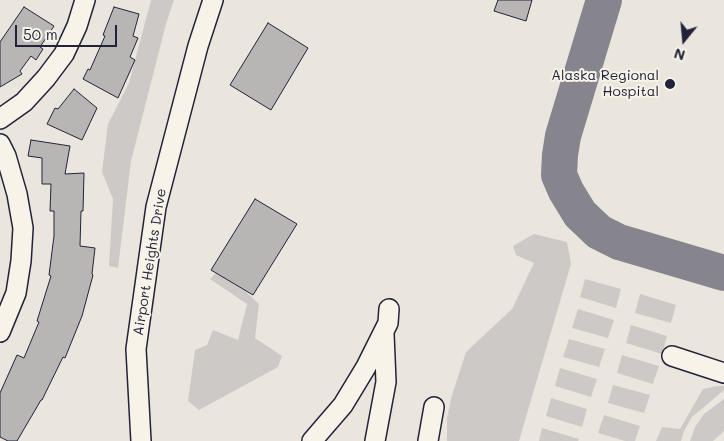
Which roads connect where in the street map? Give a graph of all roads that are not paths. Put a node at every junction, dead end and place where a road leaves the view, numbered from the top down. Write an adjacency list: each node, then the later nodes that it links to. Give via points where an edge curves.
1 (85, 0): 3 (street, via 64,54 24,102)
2 (213, 0): 11 (street, Airport Heights Drive, via 156,207 136,348)
3 (0, 119)
4 (0, 144): 6 (street, via 17,194 22,228 16,293)
5 (389, 309): 7 (street)
6 (0, 332)
7 (384, 333): 12 (street, via 343,405); 13 (street, via 386,382)
8 (672, 356): 9 (street)
9 (724, 373)
10 (434, 407): 14 (street)
11 (141, 441)
12 (312, 441)
13 (375, 441)
14 (428, 441)

